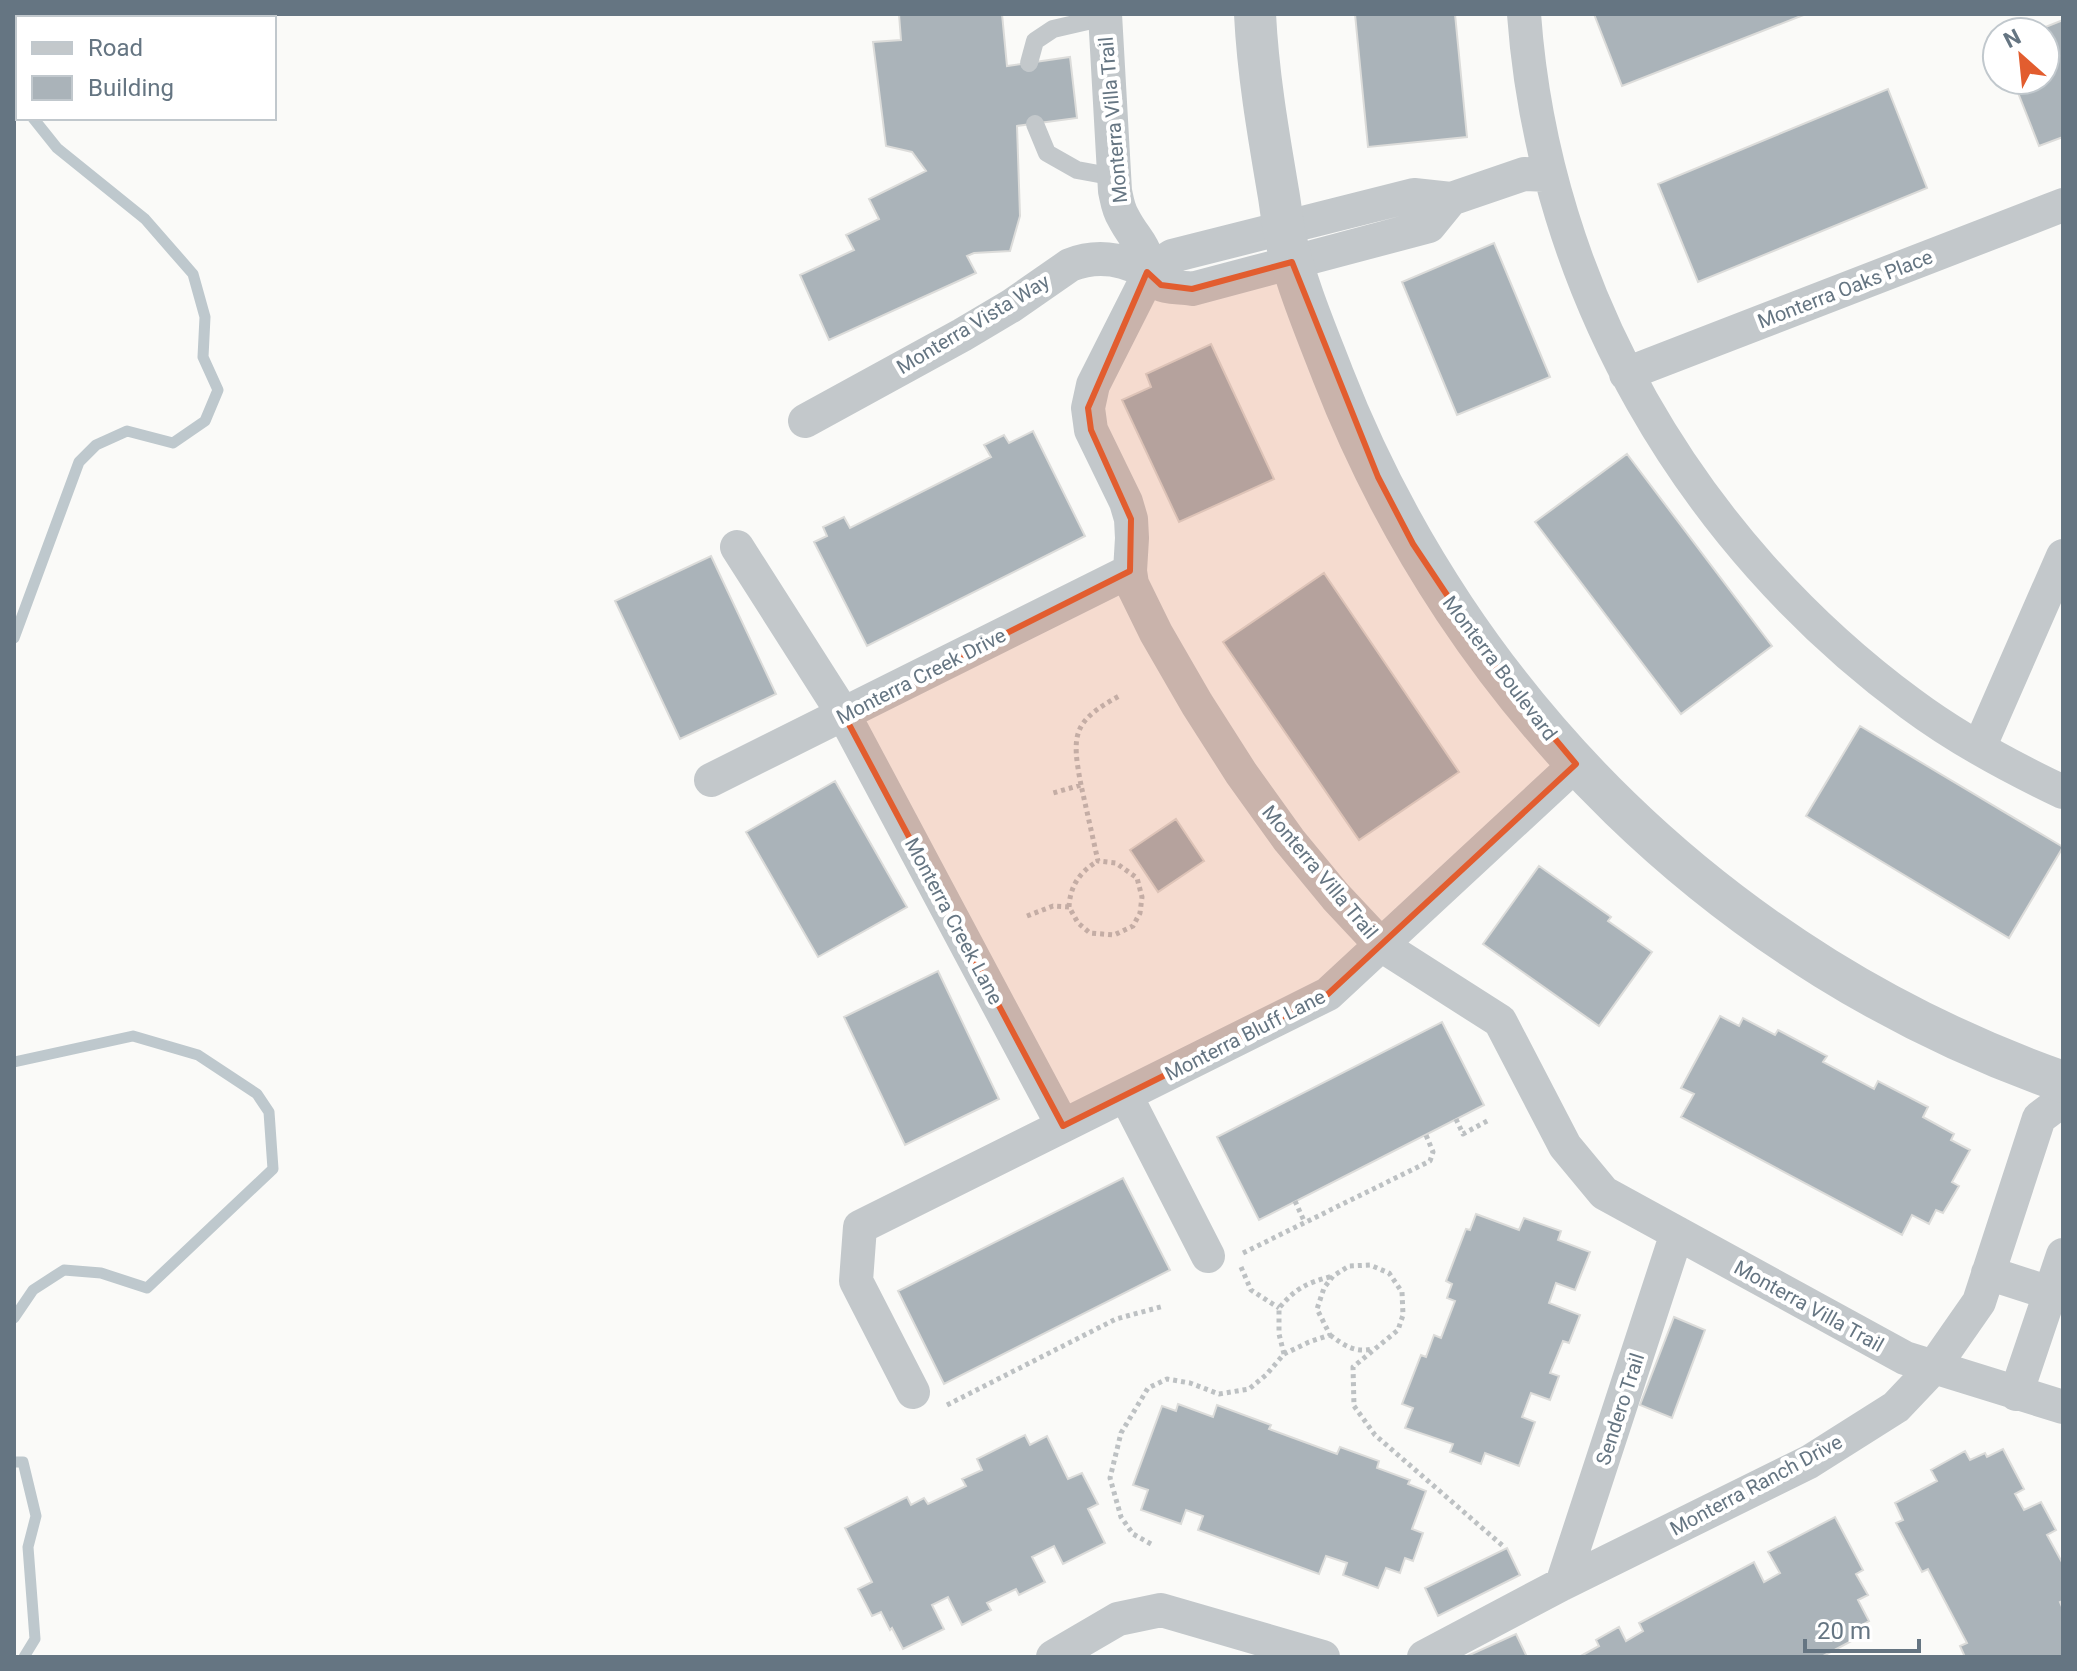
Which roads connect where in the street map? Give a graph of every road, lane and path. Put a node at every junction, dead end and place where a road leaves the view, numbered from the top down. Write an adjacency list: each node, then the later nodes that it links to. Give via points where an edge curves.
1 (1255, 14): 9 (street, Monterra Boulevard, via 1266,123)
2 (1524, 14): 6 (street)
3 (1105, 15): 4 (lane, via 1053,29 1035,41); 7 (street, Monterra Villa Trail)
4 (1029, 63)
5 (1035, 124): 7 (lane, via 1047,153 1077,170)
6 (1550, 175): 9 (street, Monterra Vista Way, via 1524,174 1451,199 1429,226 1357,246); 11 (street, via 1591,298)
7 (1115, 177): 10 (street, Monterra Villa Trail, via 1119,208 1143,246)
8 (2063, 205): 11 (street, Monterra Oaks Place)
9 (1287, 245): 10 (street, Monterra Vista Way, via 1192,289 1161,285); 19 (street, Monterra Boulevard, via 1347,409 1413,544 1495,667)
10 (1147, 272): 12 (street, Monterra Vista Way, via 1092,258 1070,265 962,335); 15 (street, Monterra Villa Trail, via 1093,385 1088,408 1091,430 1131,519)
11 (1626, 374): 18 (street, via 1685,472 1766,575 1861,665)
12 (805, 421)
13 (737, 547): 17 (street, Monterra Creek Lane)
14 (2063, 556): 18 (street)
15 (1130, 571): 17 (street, Monterra Creek Drive); 27 (street, Monterra Villa Trail, via 1156,633 1241,773 1298,851)
16 (1121, 695): 21 (path, via 1079,727 1075,751)
17 (844, 715): 20 (street, Monterra Creek Drive); 33 (street, Monterra Creek Lane)
18 (1979, 748): 22 (street)
19 (1576, 764): 27 (street, Monterra Bluff Lane); 28 (street, Monterra Boulevard, via 1645,833 1761,927 1887,1005 1954,1039)
20 (711, 780)
21 (1081, 785): 23 (path); 24 (path)
22 (2063, 792)
23 (1053, 793)
24 (1098, 861): 25 (path, via 1076,880); 25 (path, via 1116,863 1137,878 1142,897 1133,926 1114,935 1090,933)
25 (1069, 907): 26 (path, via 1053,906)
26 (1027, 916)
27 (1381, 945): 29 (street, Monterra Bluff Lane, via 1328,994); 37 (street, Monterra Villa Trail, via 1500,1021 1565,1146 1604,1193)
28 (2063, 1082)
29 (1126, 1096): 33 (street, Monterra Bluff Lane); 39 (street)
30 (2063, 1100): 41 (street, Monterra Ranch Drive, via 2039,1118)
31 (1456, 1119): 32 (path, via 1463,1134)
32 (1489, 1120)
33 (1063, 1126): 51 (street, Monterra Bluff Lane, via 860,1227 856,1281)
34 (1426, 1135): 36 (path, via 1433,1152 1430,1161)
35 (1295, 1201): 36 (path)
36 (1305, 1223): 39 (path)
37 (1677, 1233): 49 (street, Monterra Villa Trail); 55 (street, Sendero Trail)
38 (2063, 1255): 43 (street)
39 (1222, 1257)
40 (1240, 1266): 45 (path, via 1251,1290)
41 (1988, 1273): 43 (street); 49 (street, Monterra Ranch Drive, via 1979,1302)
42 (1333, 1276): 45 (path, via 1292,1292); 46 (path, via 1317,1309); 47 (path, via 1349,1266 1370,1265 1389,1273 1402,1292 1398,1330)
43 (2050, 1293): 50 (street)
44 (1164, 1306): 51 (path, via 1116,1319)
45 (1279, 1308): 48 (path)
46 (1330, 1335): 47 (path, via 1347,1347); 48 (path)
47 (1376, 1348): 54 (path, via 1353,1367 1354,1406 1375,1435)
48 (1284, 1354): 53 (path, via 1249,1389 1219,1394 1167,1379 1148,1388 1121,1433 1110,1478 1121,1517 1133,1534)
49 (1933, 1368): 50 (street, Monterra Villa Trail); 55 (street, Monterra Ranch Drive, via 1896,1407 1809,1462)
50 (2016, 1394): 52 (street, Monterra Villa Trail)
51 (926, 1400)
52 (2063, 1407)
53 (1151, 1544)
54 (1503, 1546)
55 (1562, 1584): 58 (street, Monterra Ranch Drive)
56 (1053, 1657): 57 (street, via 1118,1619 1161,1610)
57 (1323, 1657)
58 (1424, 1657)

